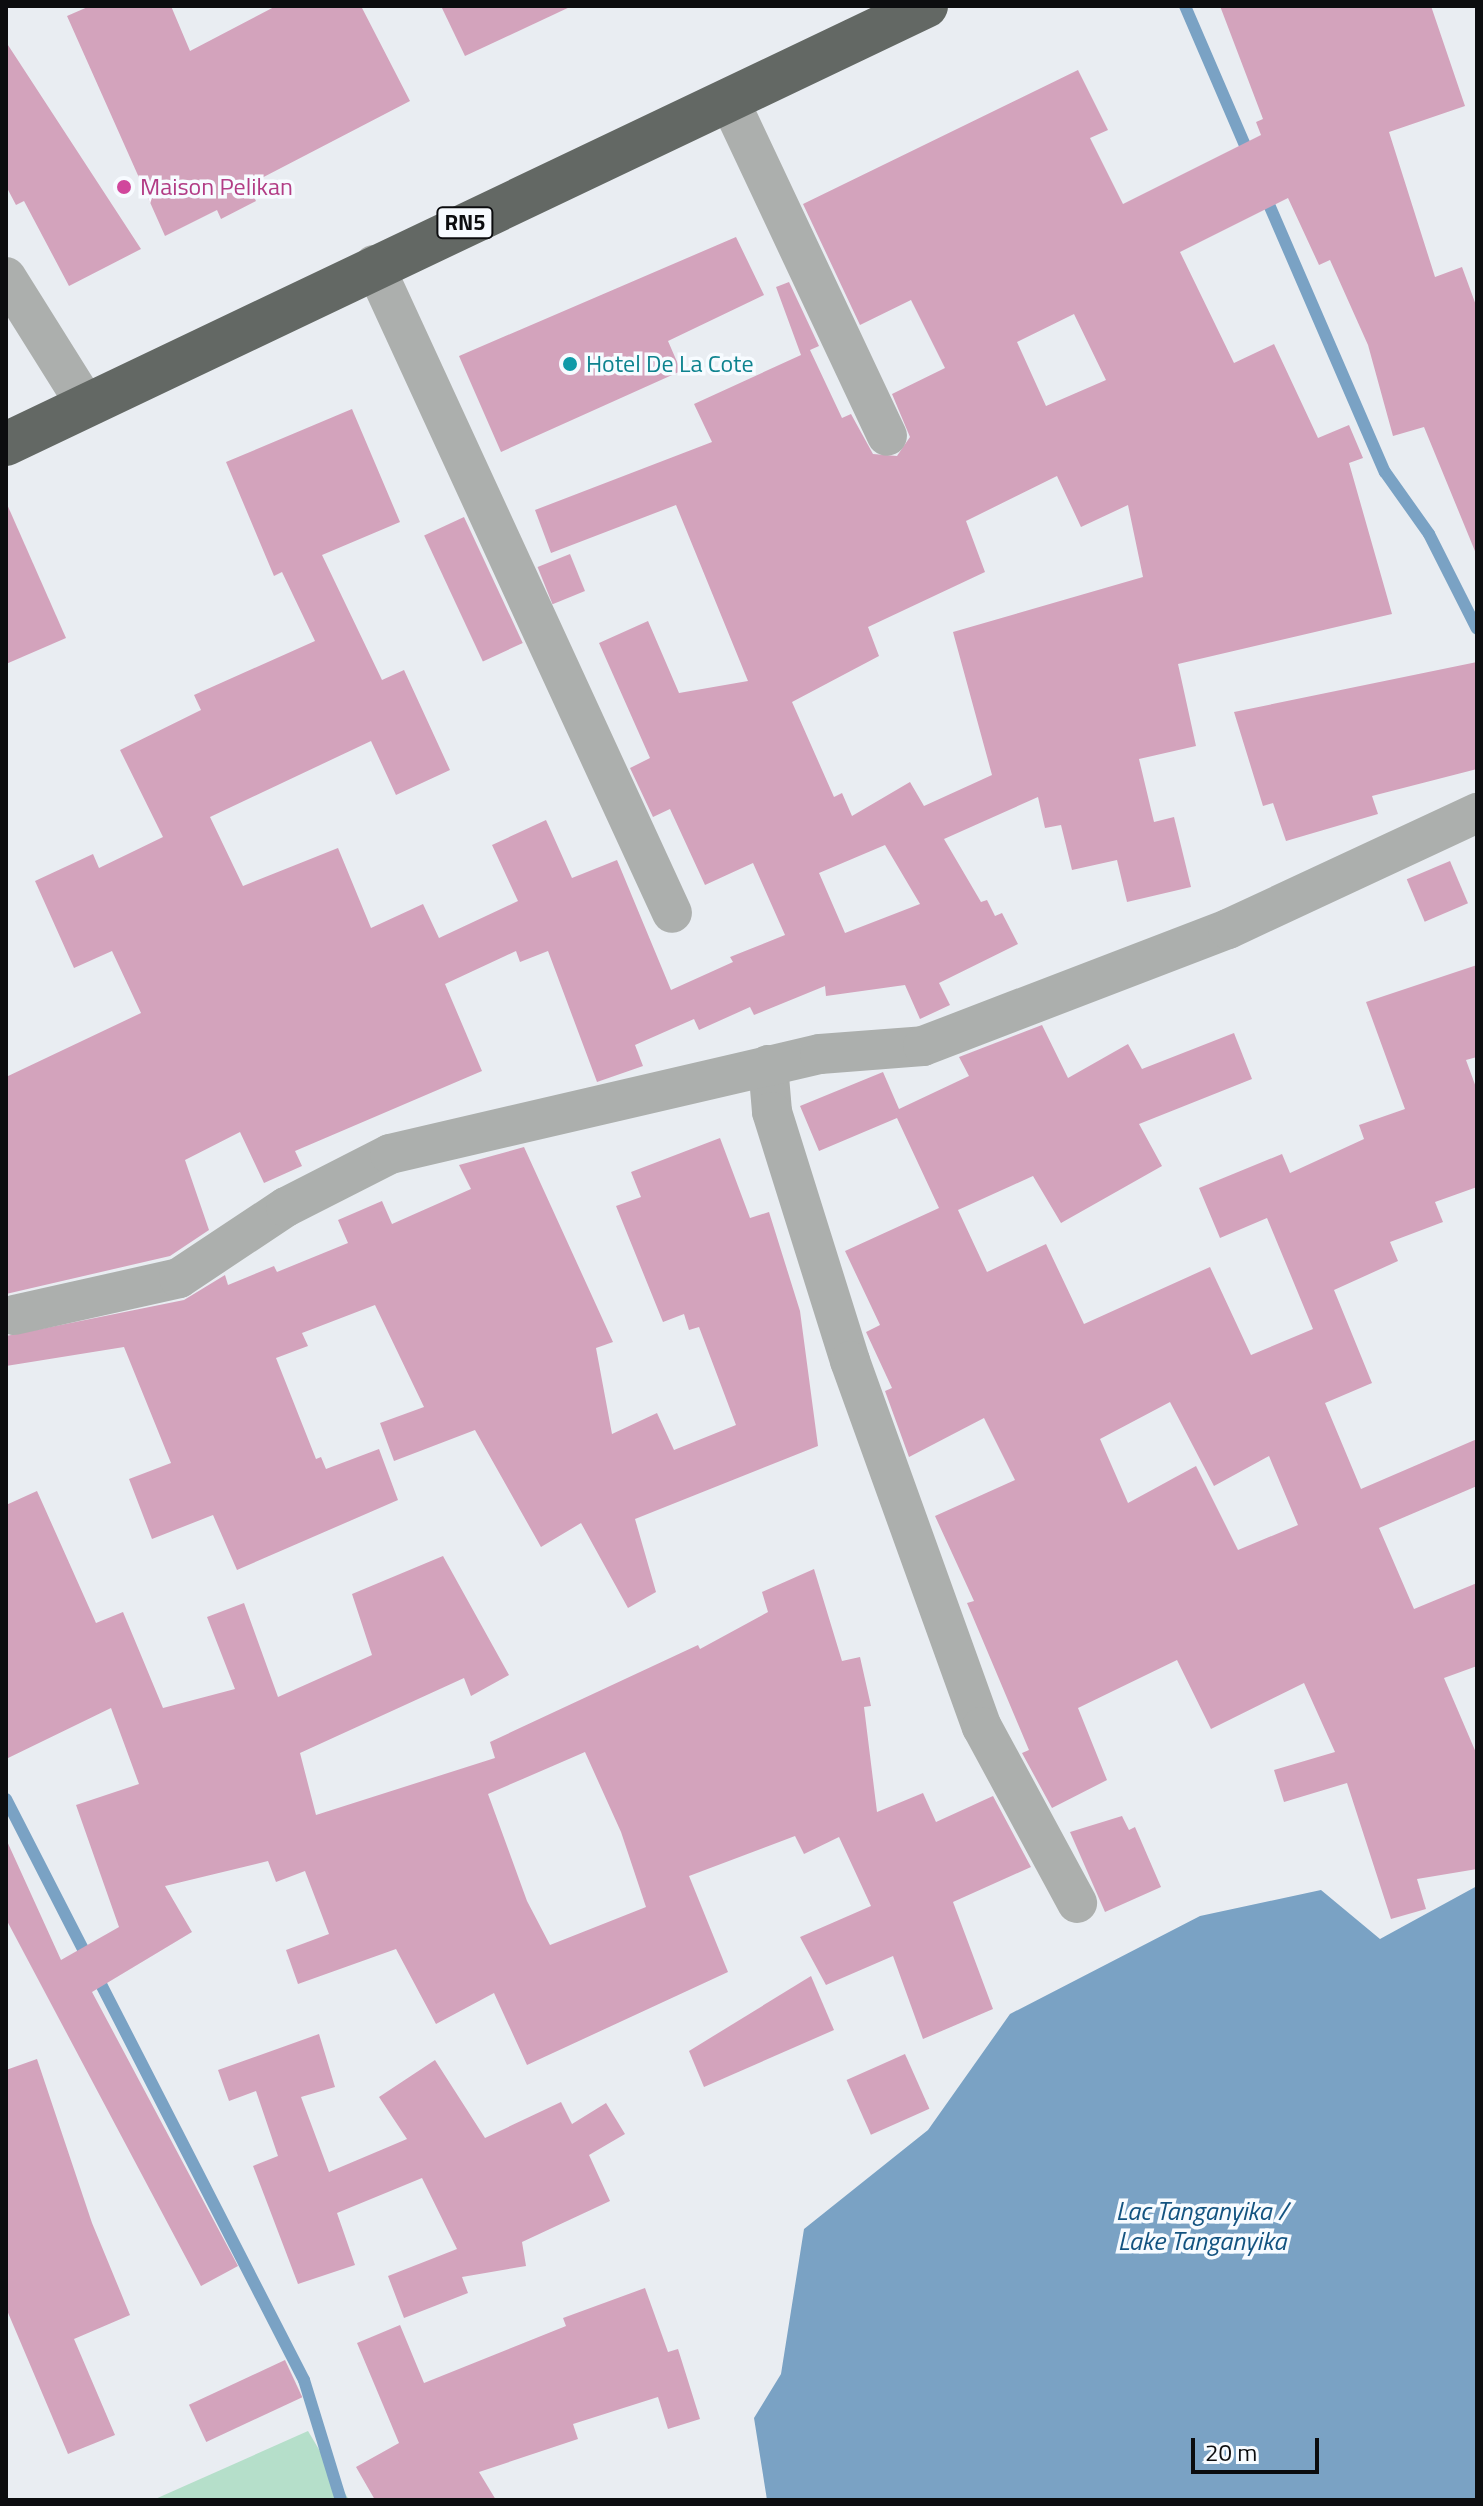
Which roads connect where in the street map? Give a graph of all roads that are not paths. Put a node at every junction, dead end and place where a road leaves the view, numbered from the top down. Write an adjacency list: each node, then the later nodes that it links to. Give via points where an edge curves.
1 (926, 6): 2 (highway, RN5)
2 (729, 100): 3 (highway, RN5); 6 (street)
3 (374, 265): 5 (highway, RN5); 9 (street)
4 (6, 277): 5 (street)
5 (87, 406): 7 (highway, RN5)
6 (887, 436)
7 (6, 444)
8 (1477, 813): 10 (street, via 1228,929 937,1041)
9 (672, 913)
10 (768, 1065): 11 (street, via 390,1154 286,1207 179,1278); 12 (street, via 772,1112 850,1361 982,1727)
11 (14, 1315)
12 (1077, 1903)

